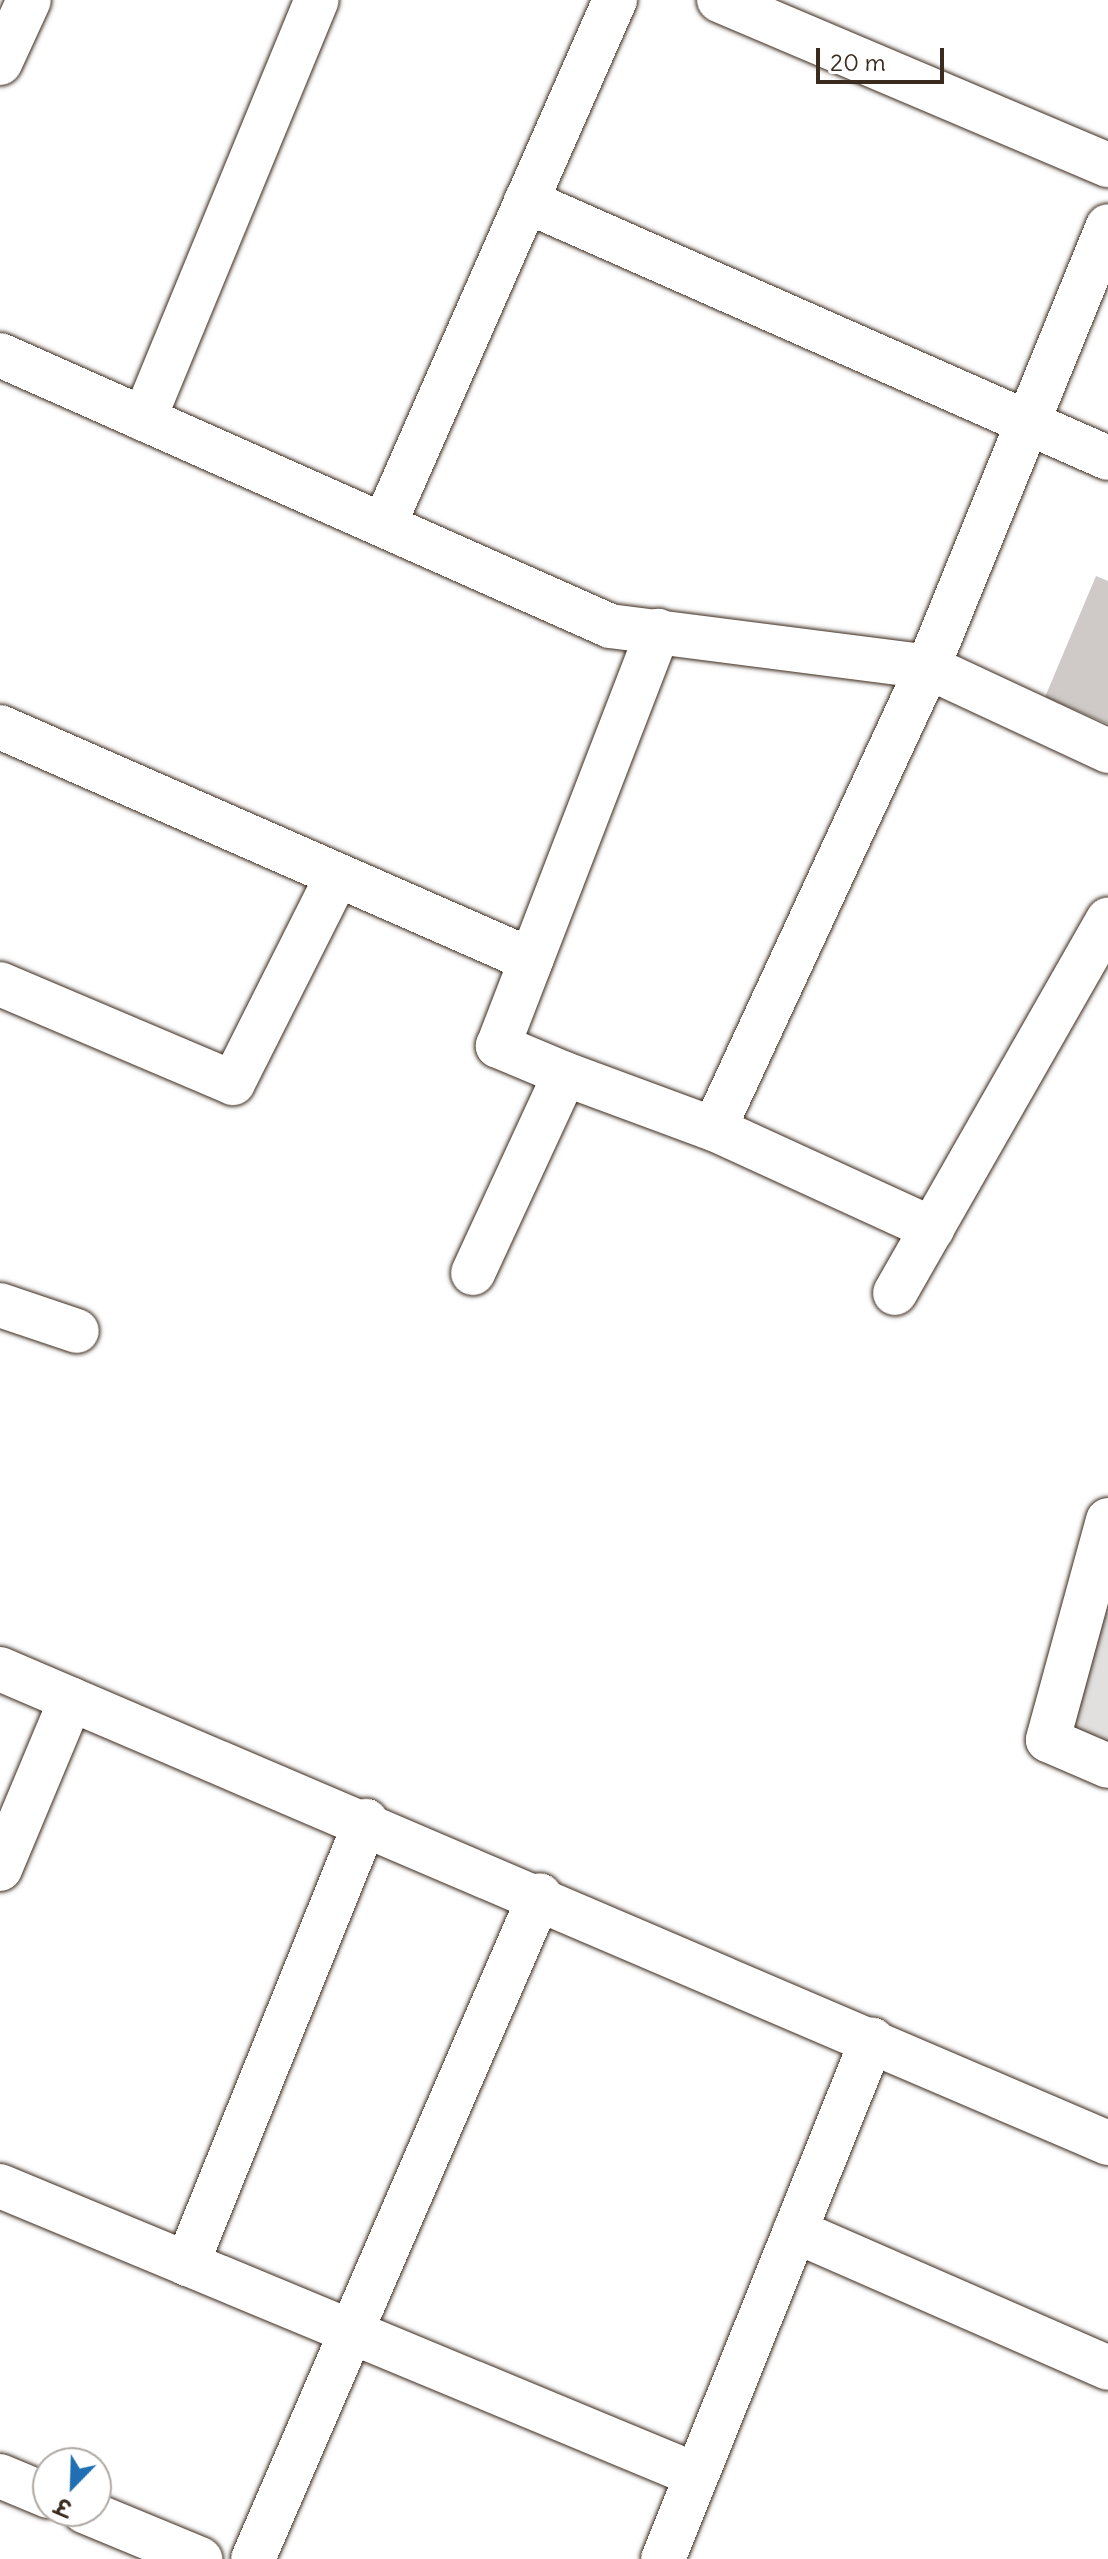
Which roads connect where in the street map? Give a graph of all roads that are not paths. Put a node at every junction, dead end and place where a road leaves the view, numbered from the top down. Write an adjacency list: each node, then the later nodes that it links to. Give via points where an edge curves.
1 (29, 0): 5 (street)
2 (317, 0): 10 (street)
3 (615, 0): 7 (street)
4 (719, 0): 6 (street)
5 (0, 63)
6 (1108, 165)
7 (526, 201): 11 (street); 13 (street)
8 (1108, 226): 11 (street)
9 (0, 355): 10 (street)
10 (144, 419): 13 (street)
11 (1028, 423): 12 (street); 15 (street)
12 (1108, 458)
13 (384, 525): 14 (street, via 610,626)
14 (658, 631): 15 (street); 20 (street)
15 (928, 667): 17 (street); 23 (street)
16 (0, 727): 18 (street)
17 (1108, 751)
18 (337, 876): 20 (street); 21 (street, via 233,1083)
19 (1108, 920): 24 (street)
20 (531, 960): 22 (street, via 498,1046)
21 (0, 984)
22 (565, 1074): 23 (street); 25 (street)
23 (714, 1129): 24 (street)
24 (932, 1229): 26 (street)
25 (473, 1273)
26 (895, 1293)
27 (0, 1305): 28 (street)
28 (77, 1331)
29 (1108, 1520): 32 (street, via 1048,1740)
30 (0, 1669): 31 (street)
31 (71, 1699): 33 (street); 34 (street)
32 (1108, 1766)
33 (366, 1821): 35 (street); 40 (street)
34 (0, 1869)
35 (540, 1895): 36 (street); 41 (street)
36 (872, 2040): 37 (street); 39 (street)
37 (1108, 2143)
38 (0, 2186): 40 (street)
39 (795, 2231): 42 (street); 43 (street)
40 (187, 2264): 41 (street)
41 (352, 2332): 43 (street); 48 (street)
42 (1108, 2368)
43 (696, 2475): 49 (street)
44 (0, 2476): 45 (street)
45 (32, 2489)
46 (112, 2523): 47 (street)
47 (200, 2559)
48 (253, 2559)
49 (663, 2559)

